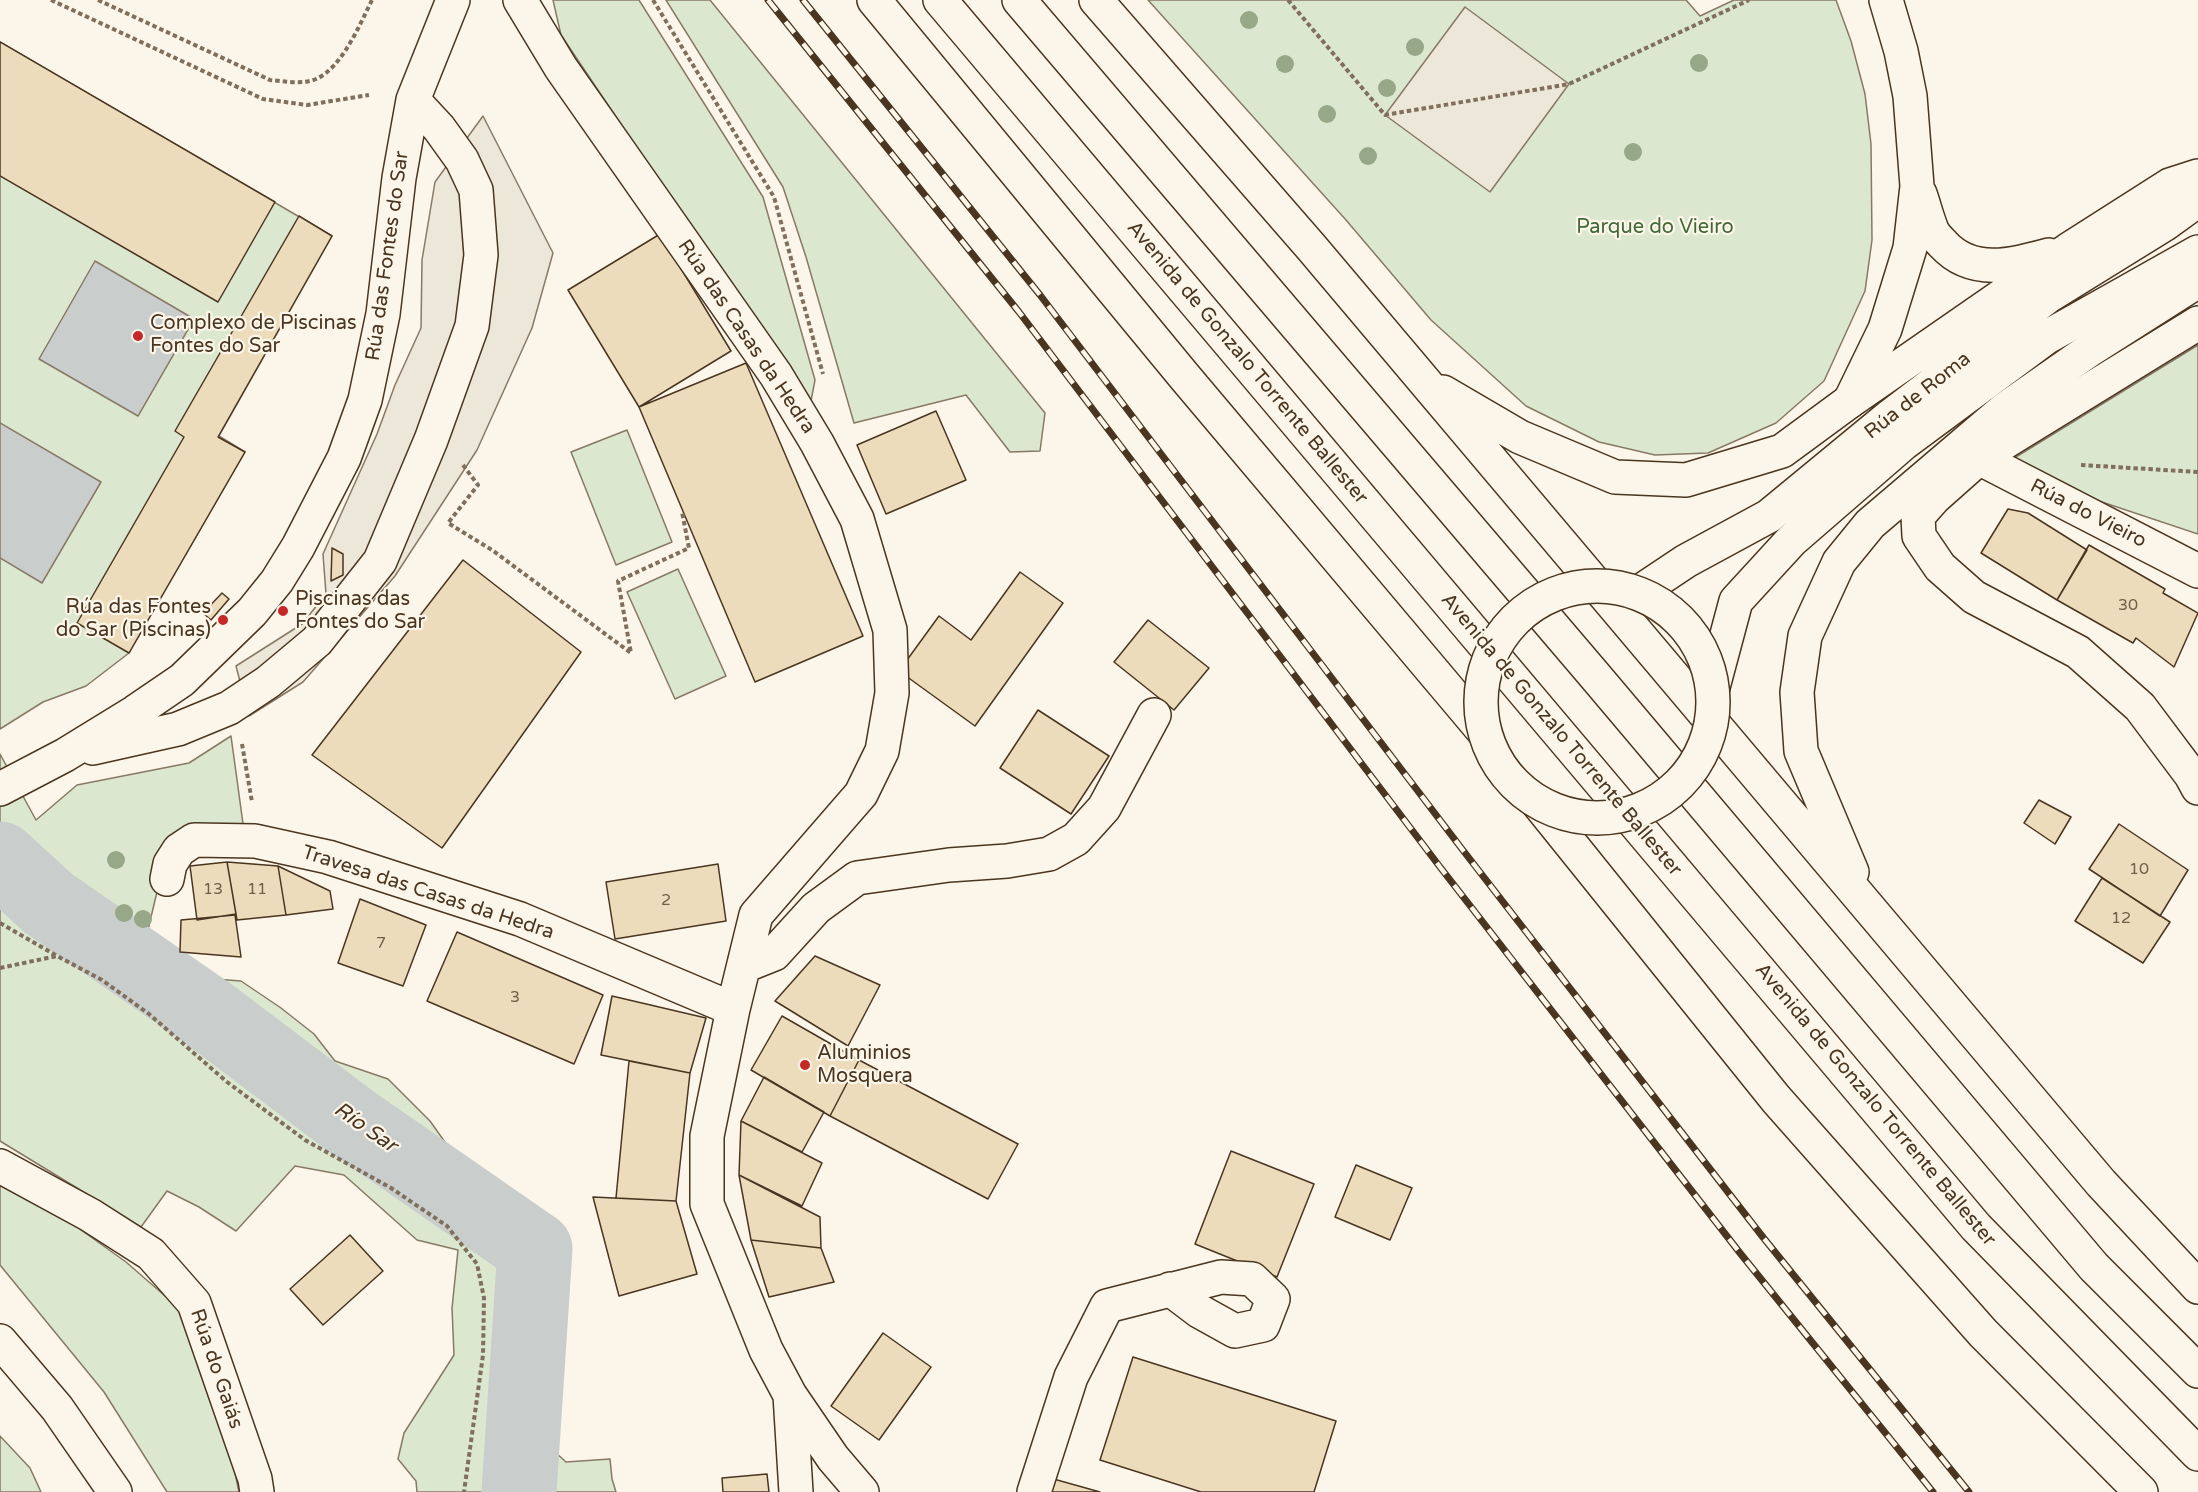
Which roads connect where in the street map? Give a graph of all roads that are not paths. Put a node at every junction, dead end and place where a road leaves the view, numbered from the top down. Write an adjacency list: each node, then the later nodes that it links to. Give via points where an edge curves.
1 (453, 0): 8 (main road, Rúa das Fontes do Sar)
2 (520, 0): 31 (main road, Rúa das Casas da Hedra, via 561,68 776,375 817,443 857,519 890,630 892,693 882,751 861,794 756,915)
3 (874, 0): 24 (main road)
4 (940, 0): 39 (main road, Avenida de Gonzalo Torrente Ballester, via 1976,1227)
5 (1019, 0): 37 (main road, via 2094,1267)
6 (1096, 0): 16 (main road)
7 (1890, 2): 10 (main road, via 1910,96)
8 (413, 100): 25 (main road, Rúa das Fontes do Sar, via 399,178 383,314 365,400 344,458 298,547 252,612 190,672 135,712); 25 (main road, via 462,160 476,190 481,255 472,326 431,440 380,561 317,641 229,708 178,729)
9 (2198, 176): 12 (main road, Rúa de Roma, via 2170,185)
10 (1917, 186): 12 (main road, via 1932,232 1964,261 2013,264); 17 (main road, via 1910,248 1885,329)
11 (2198, 200): 18 (main road, Rúa de Roma, via 2047,297)
12 (2068, 250): 17 (main road, Rúa de Roma)
13 (2198, 252): 18 (main road, Rúa de Roma, via 2047,337)
14 (2198, 281): 30 (main road, via 2005,409 1870,524 1839,562 1805,636 1797,692 1801,752)
15 (2198, 323): 19 (main road)
16 (1422, 380): 17 (main road, Rúa de Roma, via 1520,437 1615,477 1686,480 1782,451); 30 (main road)
17 (1850, 400)
18 (1896, 430): 21 (main road, Rúa de Roma, via 1769,516 1686,561); 22 (main road, Rúa de Roma, via 1736,602)
19 (1979, 458): 20 (main road, Rúa do Vieiro); 26 (main road, via 1918,516 1919,536 1940,567 1974,597 2078,652 2140,707)
20 (2198, 571)
21 (1638, 593): 22 (main road, bridge, via 1666,608 1689,629 1704,657); 24 (main road, bridge, via 1603,586 1567,589 1533,604 1506,629 1488,660 1481,696)
22 (1713, 687): 28 (main road, bridge, via 1712,724 1699,759 1669,794 1645,809 1609,819 1572,816)
23 (1154, 716): 31 (main road, via 1104,808 1076,839 1048,854 857,878 816,908 774,954)
24 (1485, 733): 28 (main road, bridge, via 1496,760 1514,784)
25 (65, 754): 27 (main road, Rúa das Fontes do Sar)
26 (2198, 788)
27 (0, 789)
28 (1537, 802): 45 (main road, via 1776,1099 1983,1333)
29 (167, 879): 32 (main road, Travesa das Casas da Hedra, via 179,850 194,840 255,842 327,857 520,919)
30 (1864, 901): 34 (main road, via 2101,1183)
31 (744, 966): 32 (main road, Rúa das Casas da Hedra)
32 (733, 1009): 38 (main road, Rúa das Casas da Hedra, via 707,1136 707,1204 766,1350)
33 (0, 1166): 41 (main road, Rúa do Gaiás, via 151,1254 194,1303)
34 (2198, 1287)
35 (1170, 1289): 44 (main road, via 1107,1306 1071,1377)
36 (0, 1341): 40 (main road, via 57,1408)
37 (2198, 1371)
38 (790, 1395): 42 (main road); 43 (main road, Rúa das Casas da Hedra)
39 (2198, 1454)
40 (115, 1492)
41 (257, 1492)
42 (796, 1492)
43 (861, 1492)
44 (1034, 1492)
45 (2141, 1492)

